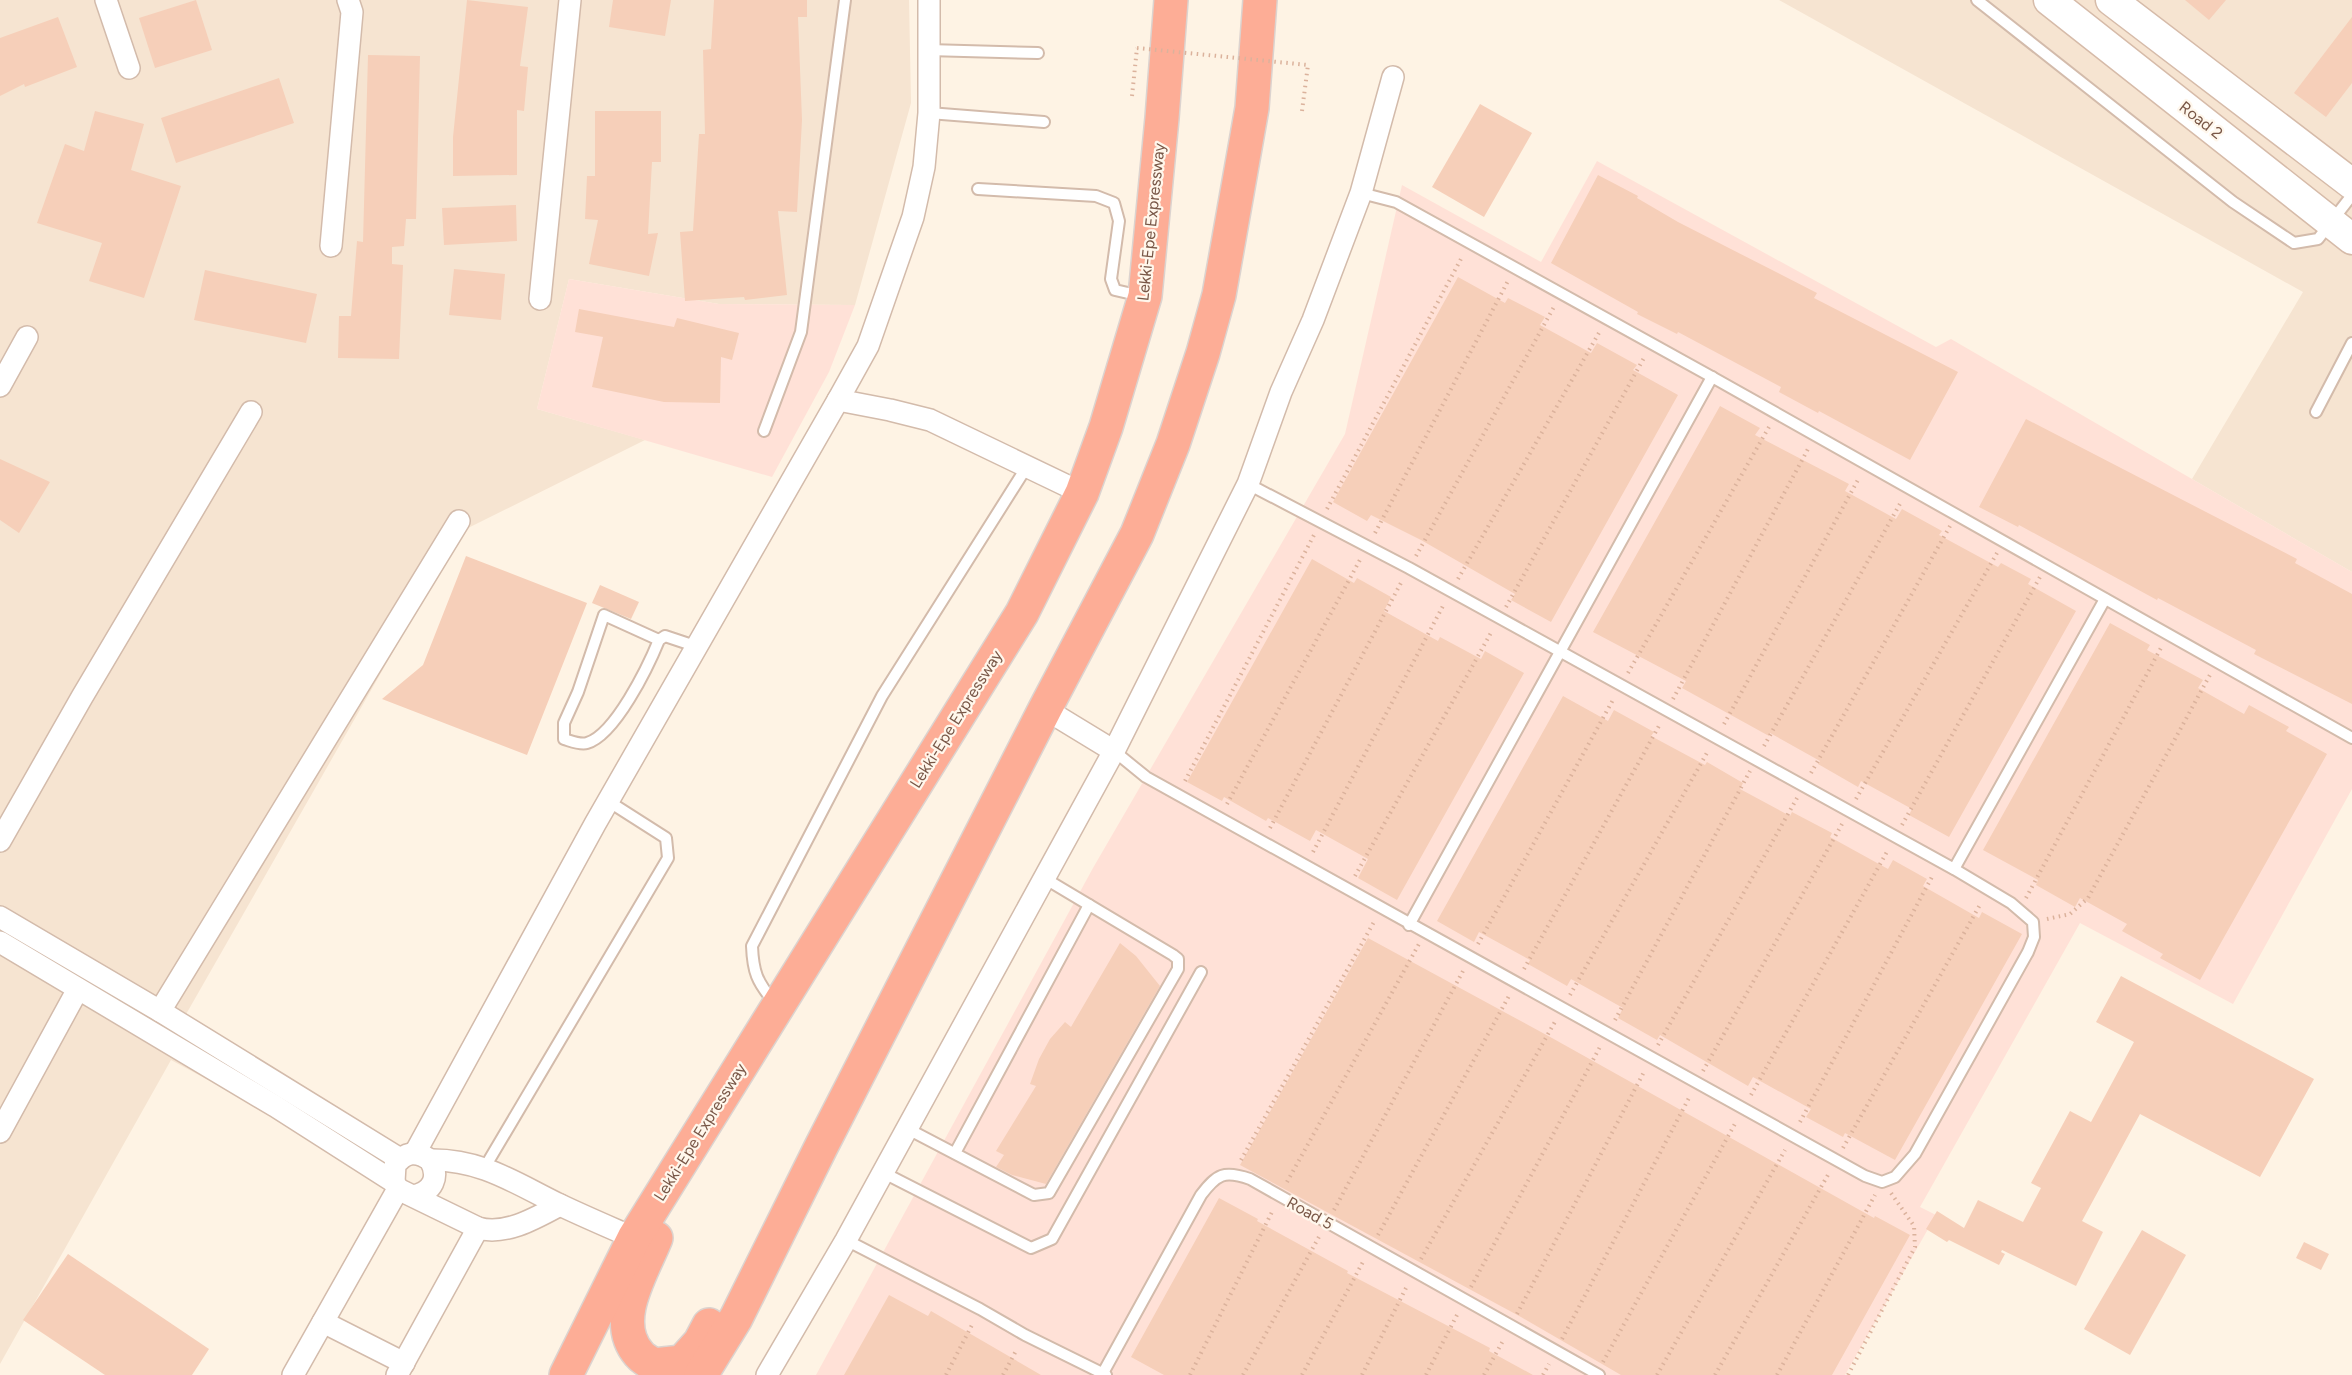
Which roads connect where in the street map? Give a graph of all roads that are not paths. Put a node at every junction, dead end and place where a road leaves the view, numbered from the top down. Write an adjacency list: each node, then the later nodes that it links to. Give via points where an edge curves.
1 (106, 0): 13 (street)
2 (348, 0): 22 (street, via 352,12)
3 (570, 0): 24 (street)
4 (845, 0): 32 (lane, via 801,332)
5 (929, 0): 11 (street)
6 (1171, 0): 23 (highway, Lekki-Epe Expressway)
7 (1260, 0): 41 (highway, via 1252,108 1242,172 1219,295 1203,353 1137,534)
8 (1977, 0): 21 (lane, via 2233,202 2294,243)
9 (2049, 0): 21 (street, Road 2)
10 (2111, 0): 17 (street)
11 (928, 50): 12 (lane); 15 (street)
12 (1038, 53)
13 (129, 68)
14 (1393, 77): 19 (street)
15 (929, 113): 16 (lane); 29 (street, via 924,167 913,217 868,346)
16 (1044, 122)
17 (2352, 184)
18 (978, 189): 23 (lane, via 1096,196 1114,203 1119,221 1111,279 1115,291)
19 (1361, 193): 27 (lane, via 1396,202); 34 (street)
20 (2352, 195): 21 (lane)
21 (2342, 231)
22 (331, 246)
23 (1145, 296): 35 (highway, Lekki-Epe Expressway)
24 (540, 299)
25 (27, 337): 28 (street)
26 (2352, 343): 31 (lane)
27 (1712, 377): 37 (lane); 40 (lane)
28 (0, 386)
29 (838, 400): 33 (street, via 930,420); 39 (street)
30 (250, 412): 46 (street)
31 (2316, 412)
32 (764, 431)
33 (1026, 468): 35 (street); 55 (lane, via 882,696 752,946 752,966 759,985)
34 (1248, 484): 40 (lane); 43 (street)
35 (1082, 494): 45 (highway, Lekki-Epe Expressway, via 1022,613)
36 (459, 521): 56 (street)
37 (2105, 599): 42 (lane); 47 (lane)
38 (659, 640): 38 (lane, via 604,615 564,723 564,739 584,744 597,739 625,705); 39 (lane, via 665,636)
39 (698, 646): 44 (street)
40 (1561, 651): 47 (lane); 51 (lane)
41 (1045, 709): 43 (street); 59 (highway)
42 (2352, 738)
43 (1114, 751): 48 (street); 51 (lane, via 1146,777)
44 (608, 801): 61 (street); 62 (lane, via 666,838 668,858)
45 (899, 812): 55 (highway, Lekki-Epe Expressway); 59 (highway, via 884,880 658,1233 628,1306 627,1333 639,1355 654,1365 682,1362 700,1342 782,1195)
46 (0, 841)
47 (1954, 868): 51 (lane, via 2032,922 2034,937 1915,1154 1896,1177 1882,1182)
48 (1044, 878): 49 (lane); 57 (street)
49 (1089, 905): 60 (lane); 60 (lane, via 1173,955 1178,959 1178,969 1049,1193 1034,1195)
50 (0, 917): 56 (street)
51 (1409, 925)
52 (0, 942): 54 (street)
53 (1201, 972): 63 (lane, via 1052,1239 1031,1248)
54 (78, 989): 58 (street); 64 (street, via 275,1106)
55 (778, 1007): 67 (highway, Lekki-Epe Expressway)
56 (160, 1011): 61 (street)
57 (906, 1128): 60 (lane); 63 (street)
58 (0, 1132)
59 (821, 1147): 75 (highway, via 736,1318)
60 (954, 1153)
61 (415, 1157): 62 (street); 64 (street, via 393,1174); 64 (street, via 436,1175 434,1184 429,1190)
62 (485, 1167): 65 (street)
63 (882, 1172): 68 (street)
64 (402, 1189): 66 (street); 69 (street)
65 (560, 1205): 66 (street, via 515,1226 490,1232); 67 (street)
66 (478, 1228): 70 (street)
67 (634, 1238): 74 (highway, Lekki-Epe Expressway)
68 (846, 1240): 71 (lane); 76 (street)
69 (323, 1322): 70 (street); 73 (street)
70 (401, 1369)
71 (1104, 1374): 72 (lane, Road 5, via 1201,1195 1222,1174 1234,1173)
72 (1598, 1374)
73 (293, 1375)
74 (566, 1375)
75 (701, 1375)
76 (767, 1375)

